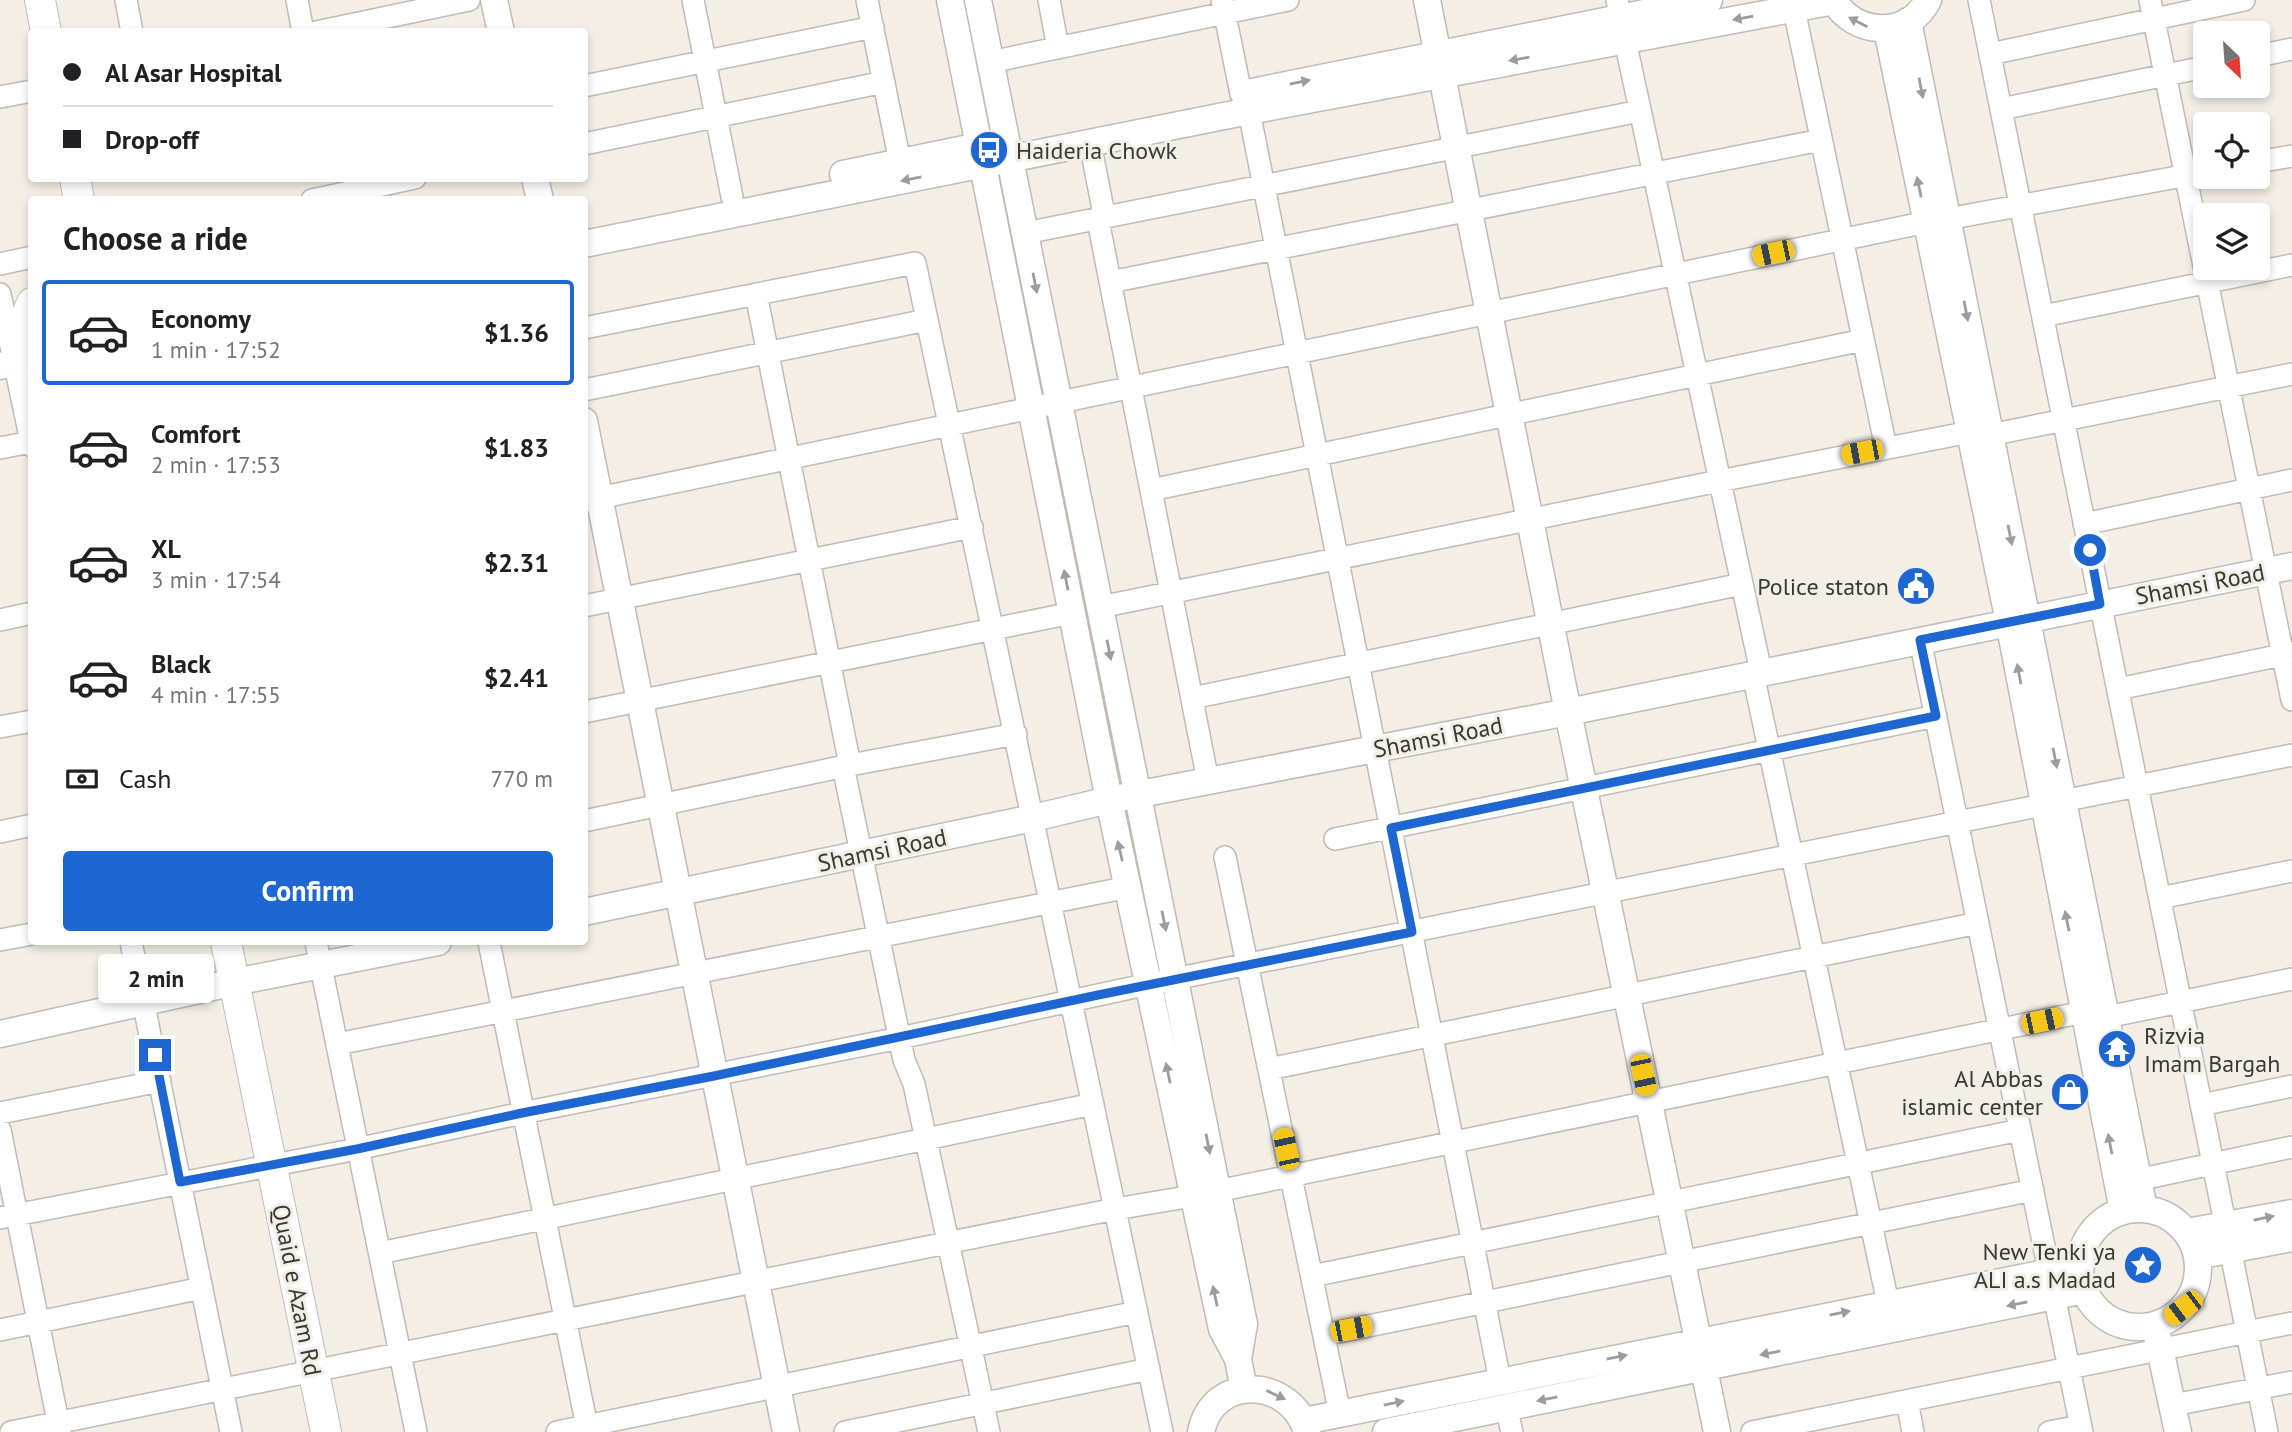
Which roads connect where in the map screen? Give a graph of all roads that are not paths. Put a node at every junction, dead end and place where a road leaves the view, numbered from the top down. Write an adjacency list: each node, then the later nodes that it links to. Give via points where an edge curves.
1 (40, 0): 24 (main road)
2 (126, 0): 25 (street)
3 (297, 0): 26 (street)
4 (469, 0): 27 (street)
5 (494, 0): 28 (street)
6 (693, 0): 33 (street)
7 (867, 0): 23 (street)
8 (950, 0): 50 (street)
9 (978, 0): 34 (street)
10 (1049, 0): 29 (street)
11 (1288, 0): 18 (street)
12 (1427, 0): 35 (street)
13 (1709, 0): 21 (street)
14 (1834, 0): 19 (street); 22 (street, one-way to 14, via 1869,28 1852,21)
15 (1928, 0): 22 (street, via 1920,12)
16 (1979, 0): 31 (street)
17 (2244, 0): 20 (street)
18 (1223, 7): 29 (street); 42 (street)
19 (1794, 9): 21 (street, one-way to 21); 46 (street)
20 (2152, 10): 31 (street); 37 (street)
21 (1621, 19): 35 (street); 44 (street)
22 (1898, 25): 65 (street)
23 (873, 27): 33 (street); 38 (street)
24 (45, 28)
25 (131, 28)
26 (302, 28)
27 (335, 28)
28 (500, 28)
29 (1058, 48): 34 (street)
30 (2292, 49): 32 (street)
31 (1990, 54): 43 (street)
32 (2270, 54)
33 (705, 61): 39 (street); 45 (street)
34 (990, 62): 50 (street)
35 (1441, 64): 42 (street); 49 (street)
36 (2193, 69): 37 (street)
37 (2165, 75): 43 (street); 54 (street)
38 (884, 82): 45 (street); 53 (street)
39 (588, 85)
40 (28, 92): 41 (street)
41 (0, 97)
42 (1245, 103): 48 (street); 50 (street); 58 (street)
43 (2001, 109): 62 (street)
44 (1640, 111): 49 (street); 55 (street)
45 (716, 117): 47 (street); 61 (street)
46 (1821, 140): 55 (street); 68 (street)
47 (588, 143)
48 (1090, 143): 50 (street); 64 (street, via 1103,209)
49 (1457, 148): 58 (street); 63 (street)
50 (995, 152): 53 (street); 67 (street); 69 (street, one-way to 69); 94 (street)
51 (2292, 156): 52 (street)
52 (2270, 160)
53 (900, 162): 61 (street)
54 (2193, 167)
55 (1653, 173): 63 (street); 74 (street)
56 (2193, 174): 62 (street)
57 (390, 182): 60 (street)
58 (1265, 187): 64 (street); 70 (street)
59 (2197, 189): 76 (street)
60 (334, 191)
61 (732, 197): 66 (street)
62 (2020, 205): 65 (street); 80 (street)
63 (1469, 210): 70 (street); 79 (street)
64 (1098, 220): 67 (street); 75 (street)
65 (1937, 220): 68 (street); 99 (street)
66 (588, 226)
67 (1025, 233): 93 (street, one-way to 93)
68 (1842, 238): 74 (street); 84 (street)
69 (588, 243)
70 (1277, 248): 75 (street); 86 (street)
71 (28, 258): 72 (street)
72 (0, 264)
73 (2292, 265): 76 (street)
74 (1674, 274): 79 (street); 89 (street)
75 (1110, 282): 91 (street)
76 (2207, 283): 80 (street); 90 (street)
77 (0, 294): 87 (street)
78 (756, 294): 82 (street, via 915,263); 83 (street); 85 (street)
79 (1490, 313): 86 (street); 95 (street)
80 (2043, 316): 96 (street)
81 (28, 318): 87 (main road)
82 (927, 320): 85 (street); 98 (street)
83 (588, 327)
84 (1863, 340): 89 (street); 102 (street)
85 (768, 352): 92 (street); 104 (street)
86 (1297, 354): 91 (street); 103 (street)
87 (18, 364): 97 (street)
88 (2292, 374): 90 (street)
89 (1696, 375): 95 (street); 107 (street)
90 (2229, 387): 96 (street); 108 (street)
91 (1131, 388): 93 (street); 109 (street)
92 (588, 389)
93 (1059, 404): 94 (street); 123 (street)
94 (1032, 409): 98 (street); 124 (street, one-way to 94)
95 (1510, 415): 103 (street); 111 (street)
96 (2063, 421): 99 (street); 112 (street)
97 (28, 426)
98 (951, 426): 104 (street); 113 (street)
99 (1980, 434): 102 (street); 127 (street)
100 (28, 444): 101 (street)
101 (0, 448)
102 (1886, 448): 107 (street)
103 (1317, 455): 109 (street); 114 (street)
104 (789, 459): 110 (street); 115 (street)
105 (588, 460): 110 (street)
106 (2292, 480): 108 (street)
107 (1719, 481): 111 (street); 118 (street)
108 (2249, 489): 112 (street); 117 (street)
109 (1151, 490): 119 (street)
110 (592, 499): 120 (street)
111 (1530, 519): 114 (street); 128 (street)
112 (2084, 524): 121 (street)
113 (972, 527): 115 (street); 129 (street)
114 (1338, 558): 119 (street); 133 (street)
115 (809, 560): 120 (street); 132 (street)
116 (2292, 566): 117 (street, Shamsi Road)
117 (2266, 571): 121 (street, Shamsi Road); 131 (street)
118 (1742, 584): 128 (street); 134 (street)
119 (1171, 592): 123 (street); 136 (street)
120 (619, 599): 122 (street); 138 (street)
121 (2100, 604): 127 (street, Shamsi Road); 135 (street)
122 (588, 605)
123 (1100, 607): 152 (street, one-way to 152)
124 (1072, 613): 129 (street); 153 (street)
125 (28, 614): 126 (street)
126 (0, 620)
127 (2018, 620): 130 (street, Shamsi Road); 154 (street)
128 (1551, 624): 133 (street); 140 (street)
129 (994, 628): 132 (street); 144 (street)
130 (1920, 640): 134 (street, Shamsi Road); 141 (street)
131 (2287, 654): 135 (street); 137 (street)
132 (829, 662): 138 (street); 148 (street)
133 (1359, 663): 136 (street); 145 (street)
134 (1757, 673): 140 (street, Shamsi Road); 146 (street)
135 (2118, 689): 150 (street)
136 (1192, 698): 149 (street)
137 (2292, 700)
138 (639, 701): 139 (street); 155 (street)
139 (588, 711)
140 (1568, 712): 145 (street, Shamsi Road); 151 (street)
141 (1936, 716): 146 (street); 158 (street)
142 (28, 722): 143 (street)
143 (0, 727)
144 (1016, 734): 148 (street); 156 (street)
145 (1376, 749): 149 (street, Shamsi Road); 160 (street)
146 (1769, 750): 151 (street); 164 (street)
147 (2292, 755): 150 (street)
148 (846, 766): 155 (street); 163 (street)
149 (1208, 781): 152 (street, Shamsi Road)
150 (2137, 786): 154 (street); 170 (street)
151 (1584, 788): 160 (street); 168 (street)
152 (1138, 794): 153 (street, Shamsi Road); 186 (street, one-way to 186)
153 (1109, 800): 156 (street, Shamsi Road); 167 (street, one-way to 153)
154 (2054, 804): 158 (street); 195 (street)
155 (660, 805): 157 (street); 169 (street)
156 (1033, 818): 163 (street, Shamsi Road); 171 (street)
157 (588, 820)
158 (1958, 822): 164 (street); 173 (street)
159 (28, 826): 161 (street)
160 (1391, 828): 162 (street); 174 (street)
161 (0, 832)
162 (1335, 839)
163 (861, 854): 169 (street, Shamsi Road); 176 (street)
164 (1792, 855): 168 (street); 183 (street)
165 (1225, 858): 184 (street)
166 (2292, 871): 170 (street)
167 (1129, 887): 171 (street); 189 (street)
168 (1606, 893): 174 (street); 190 (street)
169 (677, 894): 172 (street, Shamsi Road); 185 (street)
170 (2160, 898): 193 (street)
171 (1051, 903): 176 (street); 191 (street)
172 (588, 911)
173 (1978, 923): 183 (street); 196 (street)
174 (1412, 932): 184 (street); 198 (street)
175 (28, 935): 177 (street)
176 (878, 937): 185 (street); 199 (street)
177 (0, 940)
178 (132, 945): 192 (street)
179 (227, 945): 188 (main road, Quaid e Azam Rd)
180 (405, 945): 182 (street)
181 (490, 945): 194 (street)
182 (318, 953): 188 (street); 200 (street)
183 (1814, 957): 190 (street); 201 (street)
184 (1248, 964): 186 (street); 202 (street)
185 (693, 974): 194 (street); 203 (street)
186 (1176, 979): 189 (street); 225 (street, one-way to 225)
187 (2292, 979): 193 (street)
188 (234, 982): 192 (street); 219 (main road, Quaid e Azam Rd)
189 (1149, 984): 191 (street); 225 (street, one-way to 189)
190 (1626, 996): 198 (street); 206 (street)
191 (1072, 1000): 199 (street); 207 (street)
192 (144, 1002): 197 (street); 204 (street)
193 (2181, 1002): 195 (street); 208 (street)
194 (503, 1011): 200 (street); 210 (street)
195 (2092, 1017): 196 (street); 222 (street)
196 (2000, 1030): 201 (street); 212 (street)
197 (0, 1034)
198 (1432, 1036): 202 (street); 214 (street)
199 (900, 1038): 203 (street); 213 (street)
200 (337, 1044): 216 (street)
201 (1836, 1063): 206 (street); 218 (street)
202 (1269, 1069): 220 (street)
203 (714, 1076): 210 (street); 221 (street)
204 (160, 1081): 209 (street); 223 (street)
205 (2292, 1086): 208 (street)
206 (1648, 1101): 214 (street); 226 (street)
207 (1093, 1104): 213 (street); 227 (street)
208 (2201, 1105): 217 (street)
209 (0, 1113)
210 (522, 1113): 216 (street); 231 (street)
211 (0, 1130): 230 (street)
212 (2020, 1130): 218 (street); 224 (street)
213 (925, 1139): 221 (street); 235 (street)
214 (1453, 1141): 220 (street); 236 (street)
215 (2292, 1147): 217 (street)
216 (357, 1149): 219 (street); 238 (street)
217 (2213, 1163): 222 (street); 233 (street)
218 (1858, 1164): 226 (street); 232 (street)
219 (272, 1165): 223 (street); 260 (main road, Quaid e Azam Rd)
220 (1291, 1175): 225 (street); 240 (street)
221 (734, 1179): 231 (street); 242 (street)
222 (2128, 1181): 228 (street)
223 (180, 1182): 230 (street); 244 (street)
224 (2033, 1190): 232 (street); 243 (street)
225 (1205, 1193): 227 (street); 266 (street, via 1222,1329 1238,1359)
226 (1669, 1202): 236 (street); 239 (street)
227 (1115, 1209): 235 (street); 247 (street)
228 (2134, 1210): 237 (street, via 2157,1211 2174,1219); 241 (street, via 2102,1221 2090,1236 2082,1253)
229 (2292, 1213): 233 (street, one-way to 229)
230 (8, 1217): 249 (street)
231 (545, 1219): 238 (street); 248 (street)
232 (1871, 1223): 239 (street); 246 (street)
233 (2228, 1238): 234 (street); 237 (street); 252 (street)
234 (2292, 1238)
235 (948, 1242): 242 (street); 255 (street)
236 (1473, 1243): 240 (street); 245 (street)
237 (2192, 1244): 254 (street, via 2199,1271 2194,1290)
238 (380, 1253): 256 (street)
239 (1681, 1262): 245 (street); 257 (street)
240 (1312, 1276): 253 (street)
241 (2082, 1278): 243 (street); 254 (street, via 2094,1306 2109,1318)
242 (755, 1282): 248 (street); 263 (street)
243 (2052, 1284): 246 (street); 257 (street, one-way to 257); 258 (street)
244 (202, 1288): 249 (street); 264 (street)
245 (1485, 1302): 253 (street); 261 (street)
246 (1888, 1303): 257 (street, one-way to 246)
247 (1137, 1312): 255 (street); 259 (street)
248 (565, 1320): 256 (street); 274 (street)
249 (38, 1322): 251 (street); 272 (street)
250 (2292, 1323): 252 (street)
251 (0, 1330)
252 (2247, 1332): 254 (street); 265 (street)
253 (1324, 1335): 270 (street)
254 (2158, 1338): 258 (street); 269 (street)
255 (970, 1345): 263 (street); 268 (street)
256 (400, 1353): 260 (street); 279 (street)
257 (1701, 1354): 261 (street, one-way to 257); 271 (street, one-way to 271); 287 (street)
258 (2069, 1368): 267 (street); 275 (street)
259 (1149, 1369): 268 (street); 284 (street)
260 (313, 1371): 264 (street); 278 (main road, Quaid e Azam Rd)
261 (1500, 1381): 270 (street, one-way to 261)
262 (2292, 1382): 265 (street)
263 (776, 1386): 274 (street); 281 (street)
264 (223, 1389): 272 (street); 277 (street)
265 (2258, 1389): 269 (street); 292 (street)
266 (1244, 1390): 273 (street, one-way to 273, via 1279,1395 1294,1406); 285 (street, via 1218,1402)
267 (1907, 1401): 288 (street); 289 (street)
268 (983, 1404): 282 (street); 283 (street)
269 (2172, 1405): 291 (street)
270 (1340, 1414): 273 (street)
271 (1509, 1420): 286 (street)
272 (59, 1427): 276 (street)
273 (1305, 1427)
274 (588, 1429): 280 (street)
275 (2081, 1429): 290 (street)
276 (11, 1432)
277 (231, 1432)
278 (326, 1432)
279 (416, 1432)
280 (557, 1432)
281 (786, 1432)
282 (845, 1432)
283 (989, 1432)
284 (1162, 1432)
285 (1201, 1432)
286 (1386, 1432)
287 (1717, 1432)
288 (1752, 1432)
289 (1913, 1432)
290 (2049, 1432)
291 (2178, 1432)
292 (2267, 1432)

